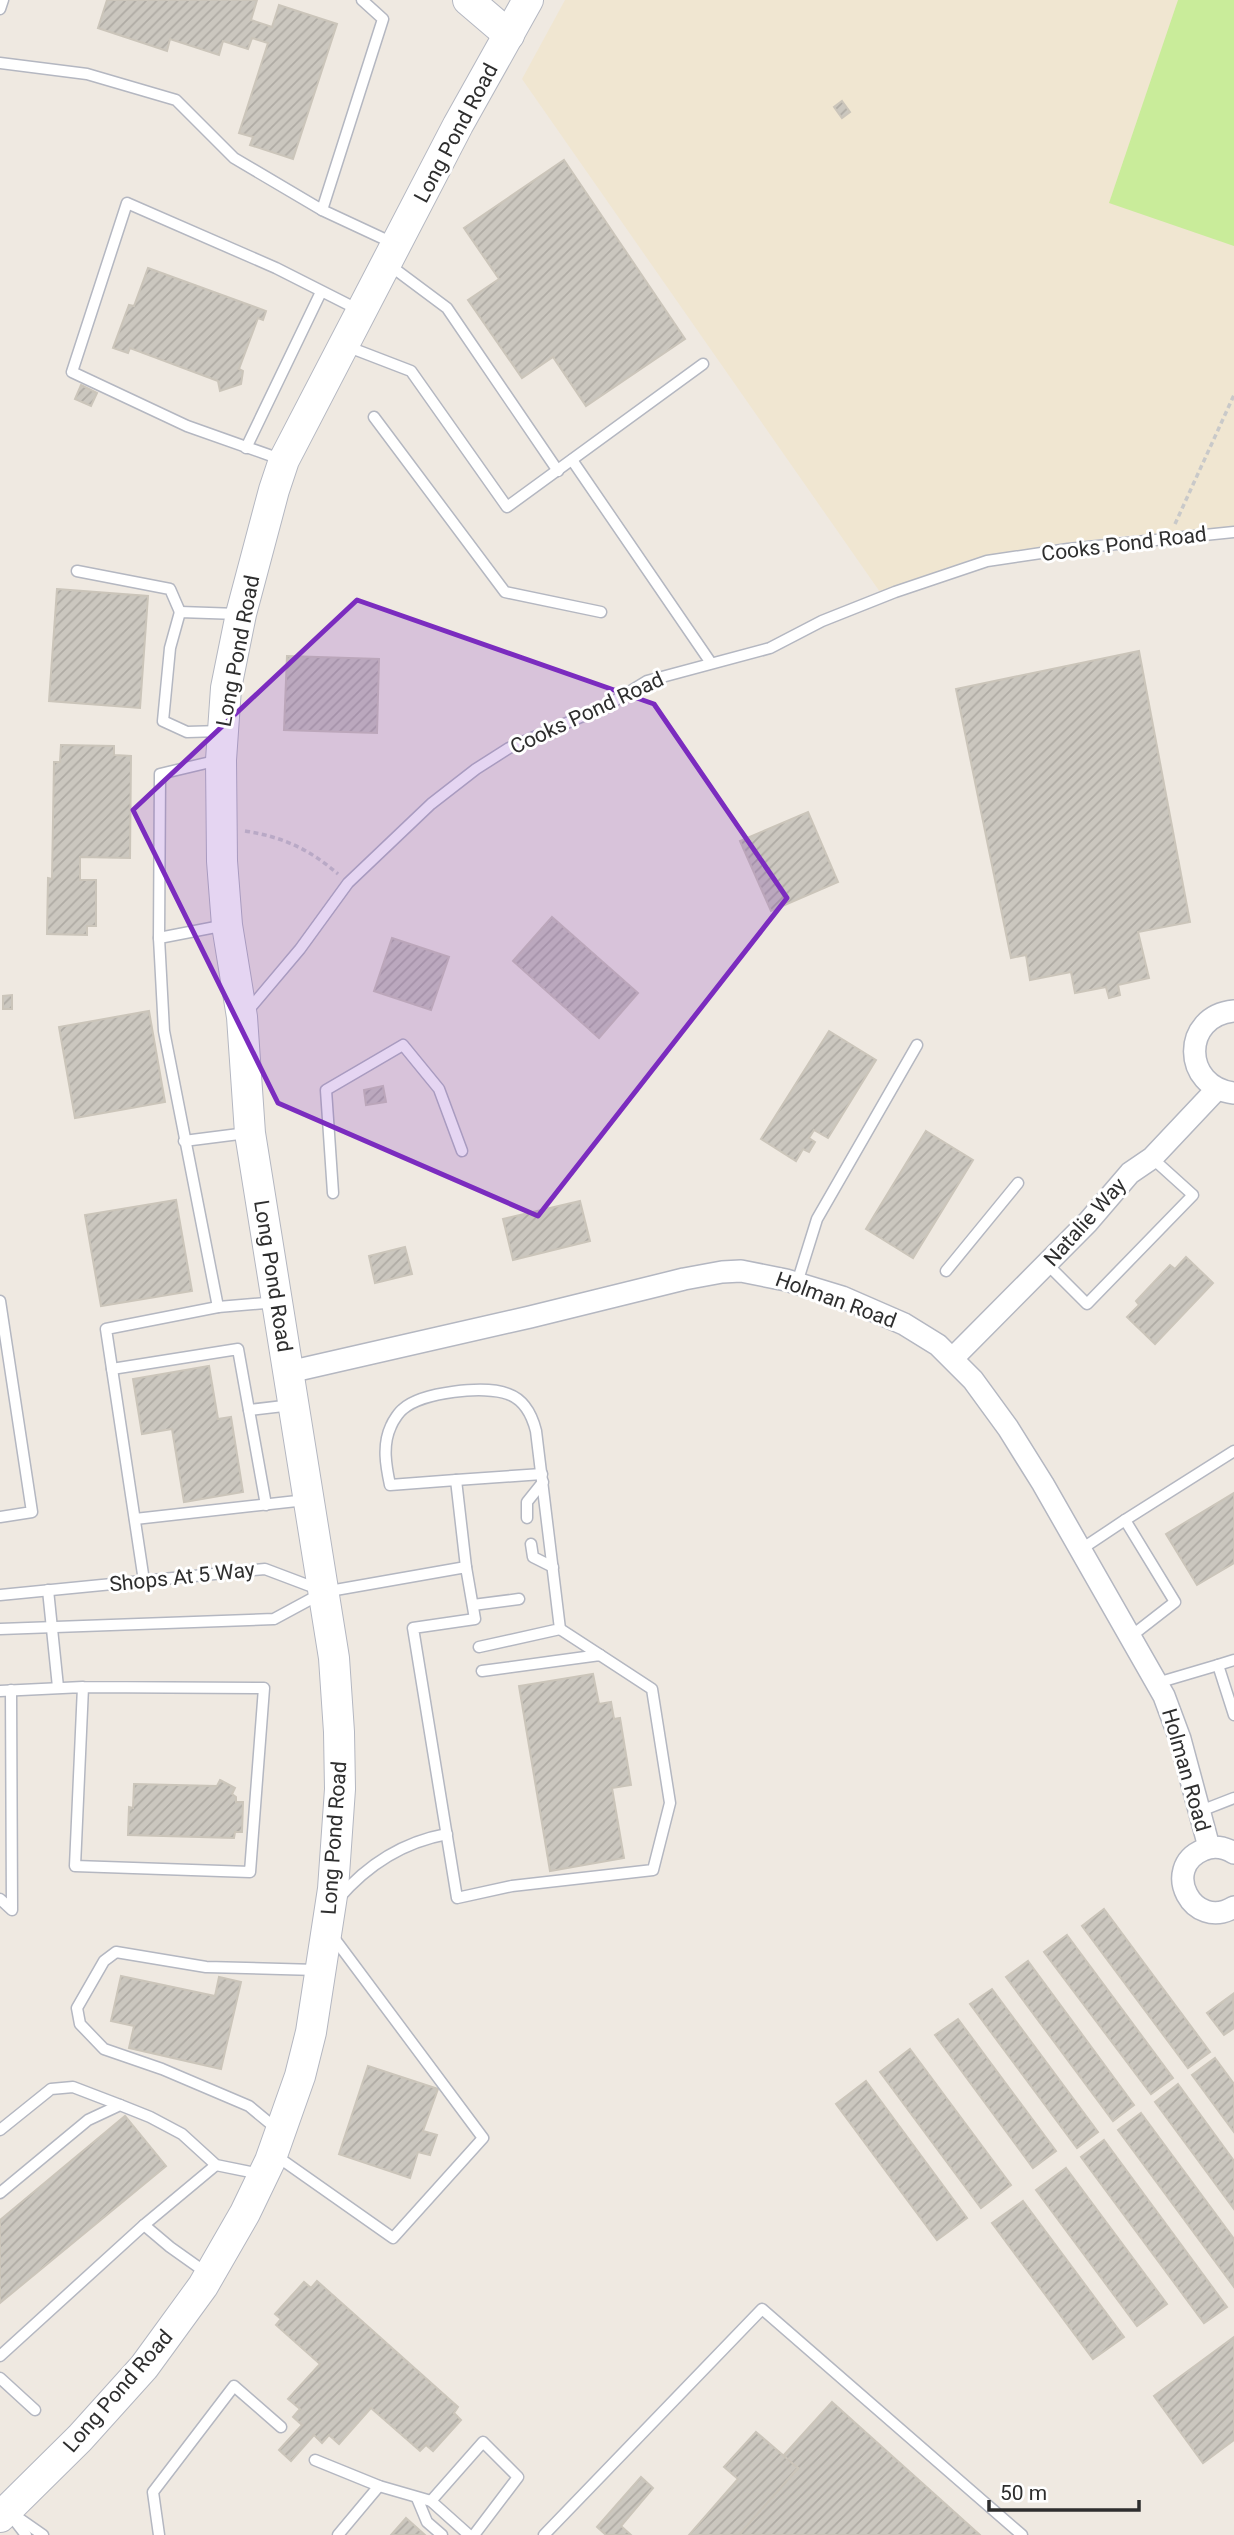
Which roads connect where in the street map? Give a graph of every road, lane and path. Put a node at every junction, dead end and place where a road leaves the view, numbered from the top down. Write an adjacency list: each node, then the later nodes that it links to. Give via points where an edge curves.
1 (3, 0): 5 (lane)
2 (362, 0): 8 (lane, via 383,19)
3 (468, 0): 6 (street)
4 (528, 0): 6 (street, Long Pond Road)
5 (0, 9)
6 (509, 35): 9 (street, Long Pond Road)
7 (0, 63): 8 (lane, via 87,74 176,100 234,158)
8 (322, 210): 9 (lane)
9 (392, 254): 11 (street, Long Pond Road); 20 (lane, via 447,308)
10 (321, 292): 11 (lane); 17 (lane); 17 (lane, via 127,203 72,372)
11 (362, 311): 12 (street, Long Pond Road)
12 (343, 345): 18 (street, Long Pond Road); 20 (lane, via 411,371 507,507)
13 (703, 364): 19 (lane)
14 (1234, 396): 15 (path)
15 (1232, 403): 22 (path)
16 (374, 416): 25 (lane, via 505,592)
17 (246, 448): 18 (lane)
18 (284, 460): 26 (street, Long Pond Road)
19 (572, 460): 20 (lane); 27 (lane)
20 (558, 471)
21 (1234, 532): 22 (lane, Cooks Pond Road)
22 (1168, 538): 27 (lane, Cooks Pond Road, via 987,561 822,621 770,648)
23 (78, 571): 24 (lane, via 170,589)
24 (180, 612): 26 (lane); 28 (lane, via 170,648 163,722)
25 (601, 612)
26 (241, 614): 28 (street, Long Pond Road, via 226,688)
27 (711, 663): 30 (lane, Cooks Pond Road, via 647,681 606,706 509,748 431,804)
28 (221, 746): 29 (street, Long Pond Road); 32 (lane, via 160,774)
29 (222, 830): 30 (path, via 284,839 318,858); 31 (street, Long Pond Road)
30 (348, 883): 34 (lane, Cooks Pond Road)
31 (227, 925): 32 (lane); 34 (street, Long Pond Road)
32 (159, 938): 38 (lane, via 164,1031)
33 (1234, 1011): 36 (street, Natalie Way, via 1211,1019 1195,1042 1195,1060 1203,1077)
34 (242, 1017): 37 (street, Long Pond Road)
35 (917, 1045): 45 (lane, via 817,1219)
36 (1226, 1091): 40 (street, Natalie Way)
37 (250, 1133): 38 (lane); 47 (street, Long Pond Road)
38 (184, 1141): 48 (lane)
39 (462, 1151): 42 (lane, via 439,1090 403,1045 326,1090)
40 (1152, 1158): 43 (street, Natalie Way, via 1130,1173); 43 (lane, via 1193,1195 1087,1304)
41 (1018, 1183): 44 (lane)
42 (333, 1193)
43 (1047, 1264): 49 (street, Natalie Way)
44 (946, 1271)
45 (797, 1283): 49 (street, Holman Road, via 889,1317); 51 (street, Holman Road, via 741,1271 684,1279)
46 (0, 1301): 59 (lane, via 32,1512)
47 (278, 1302): 48 (lane); 51 (street, Long Pond Road)
48 (218, 1307): 50 (lane, via 106,1329)
49 (953, 1358): 64 (street, Holman Road, via 1008,1428)
50 (112, 1368): 53 (lane, via 238,1349); 61 (lane)
51 (289, 1372): 52 (street, Long Pond Road)
52 (294, 1405): 53 (lane); 57 (street, Long Pond Road)
53 (249, 1410): 58 (lane)
54 (1234, 1451): 62 (lane)
55 (542, 1478): 56 (lane); 56 (lane, via 532,1413 510,1394 472,1390 425,1398 403,1409 390,1428 384,1455 390,1485); 60 (lane, via 527,1502); 66 (lane)
56 (456, 1480): 65 (lane)
57 (309, 1500): 58 (lane); 69 (street, Long Pond Road)
58 (266, 1505): 61 (lane)
59 (0, 1517)
60 (527, 1518)
61 (135, 1519): 67 (lane)
62 (1125, 1520): 64 (lane); 76 (lane, via 1175,1602)
63 (531, 1544): 66 (lane, via 533,1557)
64 (1080, 1550): 76 (street, Holman Road)
65 (466, 1567): 69 (lane); 72 (lane)
66 (553, 1567): 75 (lane)
67 (144, 1581): 68 (lane, Shops At 5 Way); 69 (lane, Shops At 5 Way, via 265,1569)
68 (47, 1590): 70 (lane, Shops At 5 Way); 73 (lane)
69 (324, 1592): 73 (lane, Shops At 5 Way, via 274,1619); 94 (street, Long Pond Road, via 340,1755 339,1825)
70 (0, 1595)
71 (519, 1598): 72 (lane)
72 (473, 1605): 89 (lane, via 475,1619 413,1628)
73 (50, 1627): 74 (lane, Shops At 5 Way); 83 (lane)
74 (0, 1629)
75 (561, 1629): 77 (lane); 78 (lane)
76 (1130, 1637): 82 (street, Holman Road)
77 (479, 1647)
78 (600, 1656): 81 (lane); 89 (lane, via 652,1689 670,1803 653,1870 512,1886 457,1898)
79 (1234, 1660): 80 (lane)
80 (1218, 1665): 82 (lane); 86 (lane)
81 (482, 1671)
82 (1157, 1683): 88 (street, Holman Road, via 1180,1739)
83 (58, 1687): 84 (lane); 85 (lane)
84 (82, 1687): 84 (lane, via 264,1688 250,1872 75,1866)
85 (6, 1691): 92 (lane, via 12,1910)
86 (1234, 1715)
87 (1234, 1798): 88 (lane)
88 (1198, 1812): 90 (street, Holman Road)
89 (447, 1834): 94 (lane, via 421,1838 371,1865)
90 (1209, 1847): 91 (street, Holman Road); 93 (street, Holman Road, via 1185,1867 1184,1891 1193,1904 1208,1912)
91 (1234, 1853)
92 (0, 1899)
93 (1234, 1907)
94 (328, 1919): 95 (street, Long Pond Road); 98 (lane, via 483,2138 393,2238)
95 (321, 1970): 98 (street, Long Pond Road, via 300,2076); 98 (lane, via 206,1967 116,1952 104,1961 77,2008 80,2024 104,2049 249,2106)
96 (120, 2105): 97 (lane, via 73,2087 51,2089); 99 (lane, via 182,2134); 100 (lane, via 88,2120)
97 (0, 2130)
98 (272, 2153): 99 (lane); 102 (street, Long Pond Road)
99 (216, 2165): 101 (lane)
100 (0, 2193)
101 (144, 2224): 102 (lane); 103 (lane)
102 (210, 2275): 111 (street, Long Pond Road, via 130,2384)
103 (0, 2356)
104 (0, 2378): 105 (lane)
105 (35, 2410)
106 (281, 2427): 115 (lane, via 234,2386 153,2493)
107 (315, 2460): 108 (lane)
108 (379, 2486): 109 (lane); 116 (lane)
109 (416, 2498): 110 (lane); 117 (lane, via 427,2522)
110 (431, 2501): 118 (lane); 118 (lane, via 483,2442 518,2477)
111 (2, 2510): 113 (lane); 114 (lane)
112 (548, 2532): 119 (lane, via 762,2309)
113 (26, 2535)
114 (43, 2535)
115 (159, 2535)
116 (338, 2535)
117 (442, 2535)
118 (471, 2535)
119 (1022, 2535)

